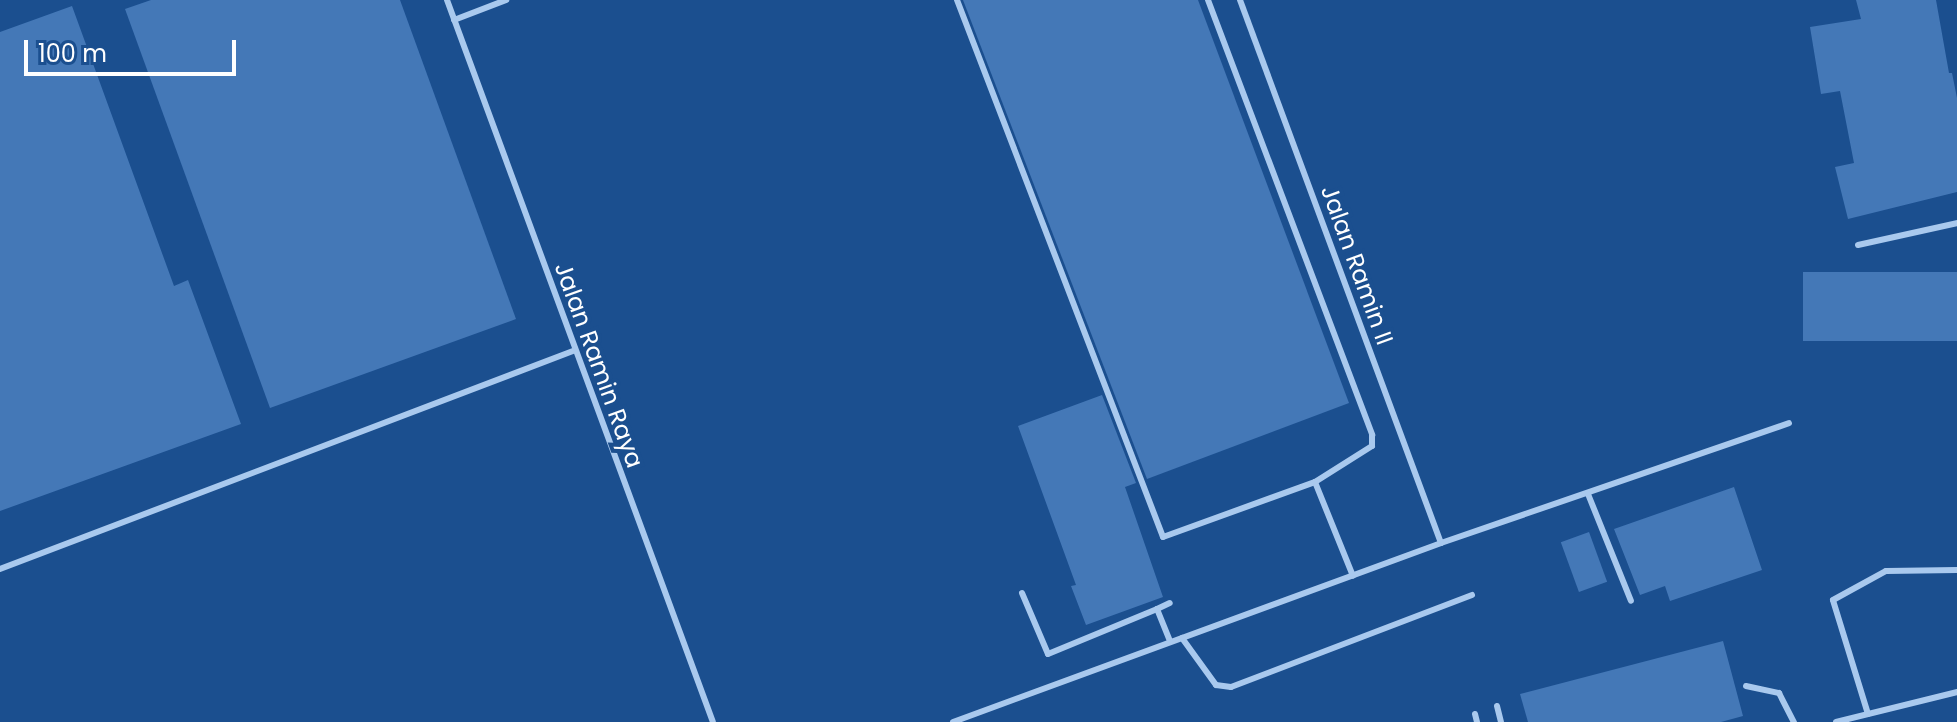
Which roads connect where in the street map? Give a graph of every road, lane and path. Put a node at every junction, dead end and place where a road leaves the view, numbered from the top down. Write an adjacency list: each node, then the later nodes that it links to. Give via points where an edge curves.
1 (447, 0): 6 (lane, Jalan Ramin Raya)
2 (506, 0): 6 (lane)
3 (957, 0): 11 (lane, via 1163,537)
4 (1208, 0): 11 (lane, via 1373,440 1369,448)
5 (1240, 0): 13 (lane, Jalan Ramin II)
6 (454, 20): 9 (lane, Jalan Ramin Raya)
7 (1957, 223): 8 (lane)
8 (1858, 245)
9 (573, 351): 14 (lane); 28 (lane, Jalan Ramin Raya)
10 (1789, 423): 12 (lane)
11 (1315, 482): 16 (lane)
12 (1588, 494): 13 (lane); 19 (lane)
13 (1441, 543): 16 (lane)
14 (0, 569)
15 (1957, 570): 27 (lane, via 1886,571 1833,600)
16 (1353, 576): 22 (lane)
17 (1022, 593): 21 (lane, via 1050,654)
18 (1472, 595): 22 (lane, via 1231,687 1216,685)
19 (1631, 601)
20 (1170, 603): 21 (lane)
21 (1157, 609): 23 (lane)
22 (1182, 638): 23 (lane)
23 (1170, 642): 29 (lane)
24 (1746, 686): 31 (lane, via 1782,695)
25 (1957, 692): 27 (lane)
26 (1497, 706): 30 (lane)
27 (1868, 714): 32 (lane)
28 (713, 722)
29 (953, 722)
30 (1501, 722)
31 (1794, 722)
32 (1836, 722)

